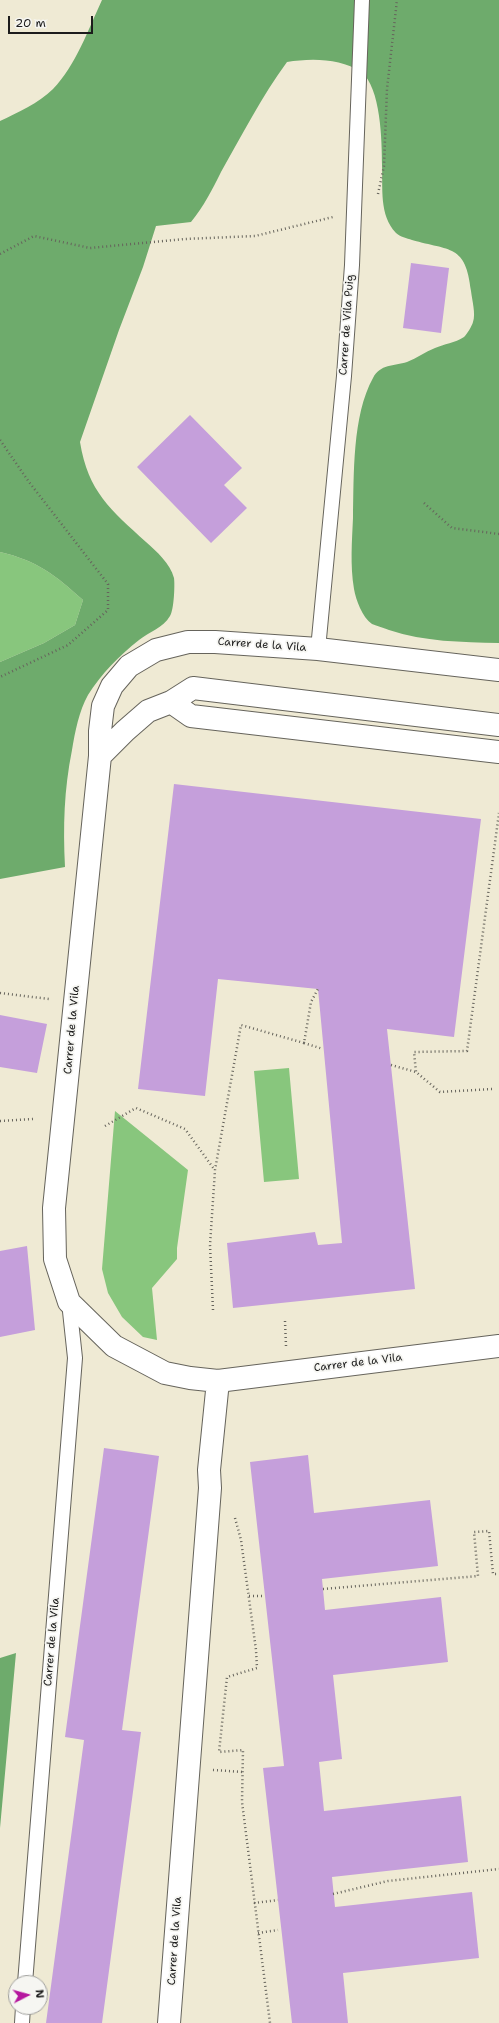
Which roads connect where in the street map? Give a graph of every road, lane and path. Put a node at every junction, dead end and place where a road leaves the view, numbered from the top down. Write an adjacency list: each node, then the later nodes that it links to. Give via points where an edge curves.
1 (362, 0): 3 (lane, Carrer de Vila Puig)
2 (397, 0): 3 (path, via 387,89 384,166 378,197)
3 (353, 212): 4 (path, via 255,236 185,239 90,248 34,236); 8 (lane, Carrer de Vila Puig, via 344,376)
4 (0, 254)
5 (0, 440): 10 (path, via 108,584 108,610 68,645)
6 (424, 502): 7 (path, via 452,528)
7 (499, 534)
8 (318, 648): 9 (street, Carrer de la Vila); 14 (street, Carrer de la Vila, via 188,642 156,650 129,666 112,686 103,706)
9 (499, 670)
10 (0, 677)
11 (171, 702): 12 (street, via 193,688); 13 (street, via 191,716); 14 (street, via 148,711)
12 (499, 725)
13 (499, 752)
14 (100, 756): 18 (street, Carrer de la Vila)
15 (499, 813): 22 (path, via 467,1051 414,1052)
16 (318, 989): 19 (path, via 311,1002)
17 (0, 993): 18 (path)
18 (74, 1003): 28 (street, Carrer de la Vila, via 54,1208 55,1259)
19 (304, 1044): 20 (path); 27 (path, via 241,1026)
20 (323, 1049)
21 (391, 1065): 22 (path)
22 (416, 1072): 23 (path, via 440,1092)
23 (492, 1090)
24 (34, 1119): 25 (path)
25 (0, 1121)
26 (105, 1126): 27 (path, via 136,1108 185,1129)
27 (215, 1170): 29 (path, via 210,1245)
28 (69, 1302): 33 (street, Carrer de la Vila, via 114,1346 165,1373); 47 (lane, Carrer de la Vila, via 75,1358)
29 (213, 1310)
30 (285, 1321): 32 (path)
31 (499, 1346): 33 (street, Carrer de la Vila)
32 (287, 1348)
33 (218, 1381): 48 (street, Carrer de la Vila, via 209,1470 210,1488)
34 (234, 1517): 37 (path, via 241,1540)
35 (499, 1574): 36 (path, via 493,1574 489,1531 474,1532 478,1576)
36 (323, 1590)
37 (249, 1596): 38 (path); 40 (path, via 257,1668 227,1677 219,1752 243,1750)
38 (265, 1596)
39 (206, 1769): 40 (path)
40 (243, 1772): 44 (path, via 242,1802)
41 (499, 1869): 42 (path, via 388,1881)
42 (333, 1894)
43 (278, 1900): 44 (path)
44 (254, 1903): 46 (path)
45 (278, 1930): 46 (path)
46 (258, 1933): 49 (path)
47 (26, 1975)
48 (169, 2023)
49 (270, 2023)

